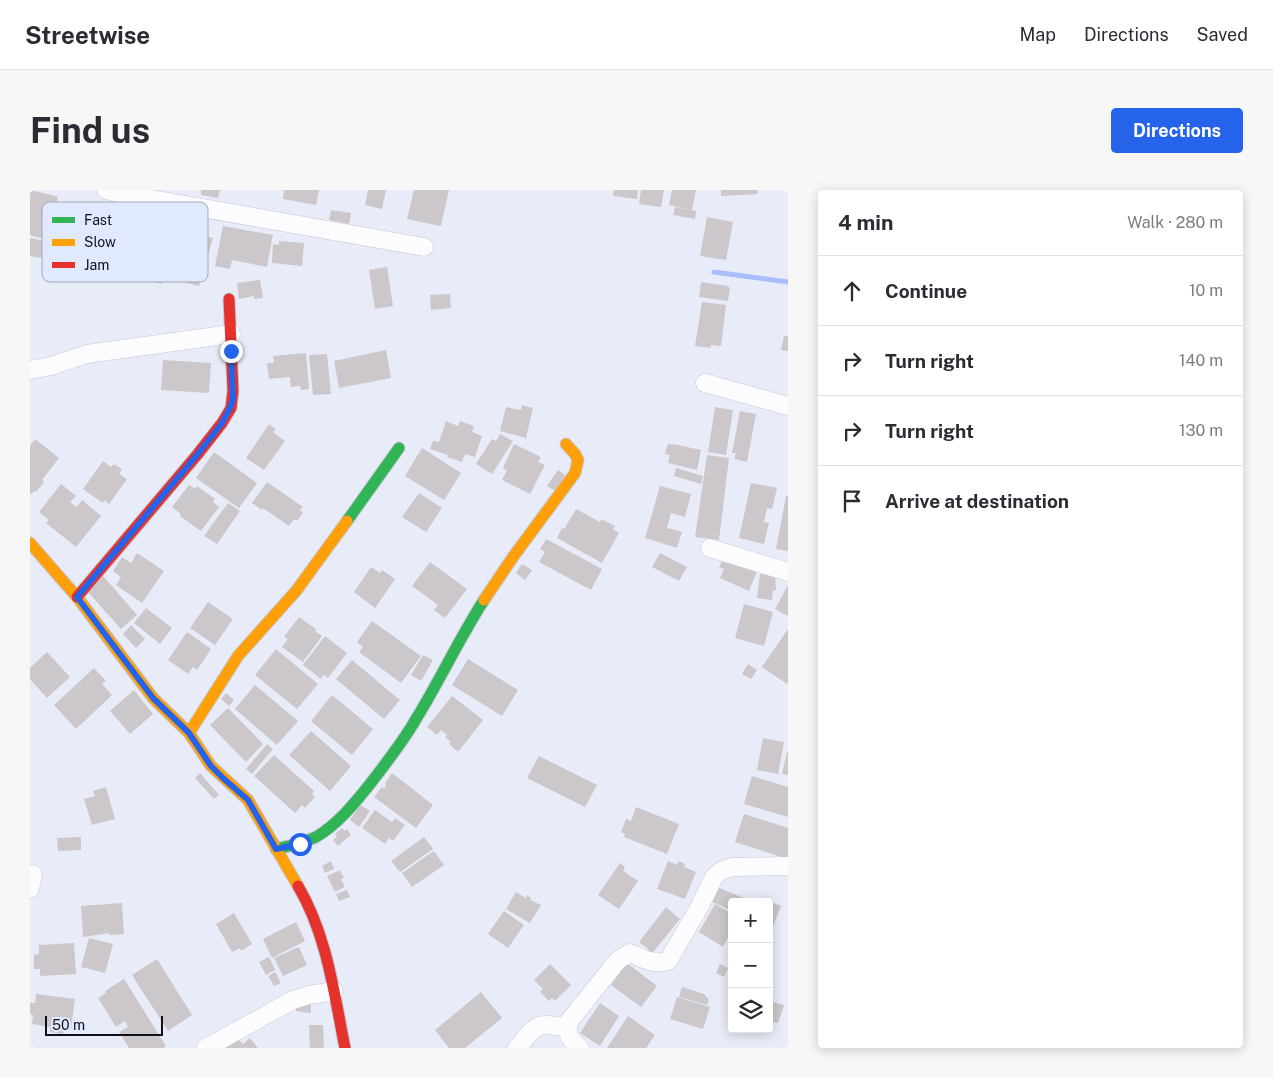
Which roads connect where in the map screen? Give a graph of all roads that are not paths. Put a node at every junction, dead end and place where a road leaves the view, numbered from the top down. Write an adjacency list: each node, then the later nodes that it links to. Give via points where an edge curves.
1 (106, 190): 2 (street)
2 (169, 202)
3 (208, 209): 4 (street)
4 (424, 246)
5 (229, 299): 6 (street)
6 (231, 334): 7 (street, via 87,354); 15 (street, via 233,399 222,423)
7 (30, 370)
8 (705, 383): 9 (street)
9 (788, 406)
10 (566, 444): 17 (street, via 578,458 575,473 465,630 416,720 385,765 333,825 300,844)
11 (399, 448): 16 (street, via 296,591 238,656)
12 (30, 542): 15 (street)
13 (710, 548): 14 (street)
14 (788, 572)
15 (77, 597): 16 (street, via 153,698)
16 (189, 733): 17 (street, via 211,766 248,800)
17 (276, 849): 19 (street, via 304,894 328,959)
18 (788, 866): 20 (street, via 721,871 714,877 668,961 651,962 630,954 623,956 574,1012)
19 (334, 991): 21 (street, via 293,1000); 22 (street)
20 (567, 1028): 23 (street, via 538,1025); 24 (street, via 572,1041)
21 (206, 1048)
22 (345, 1048)
23 (517, 1048)
24 (580, 1048)

